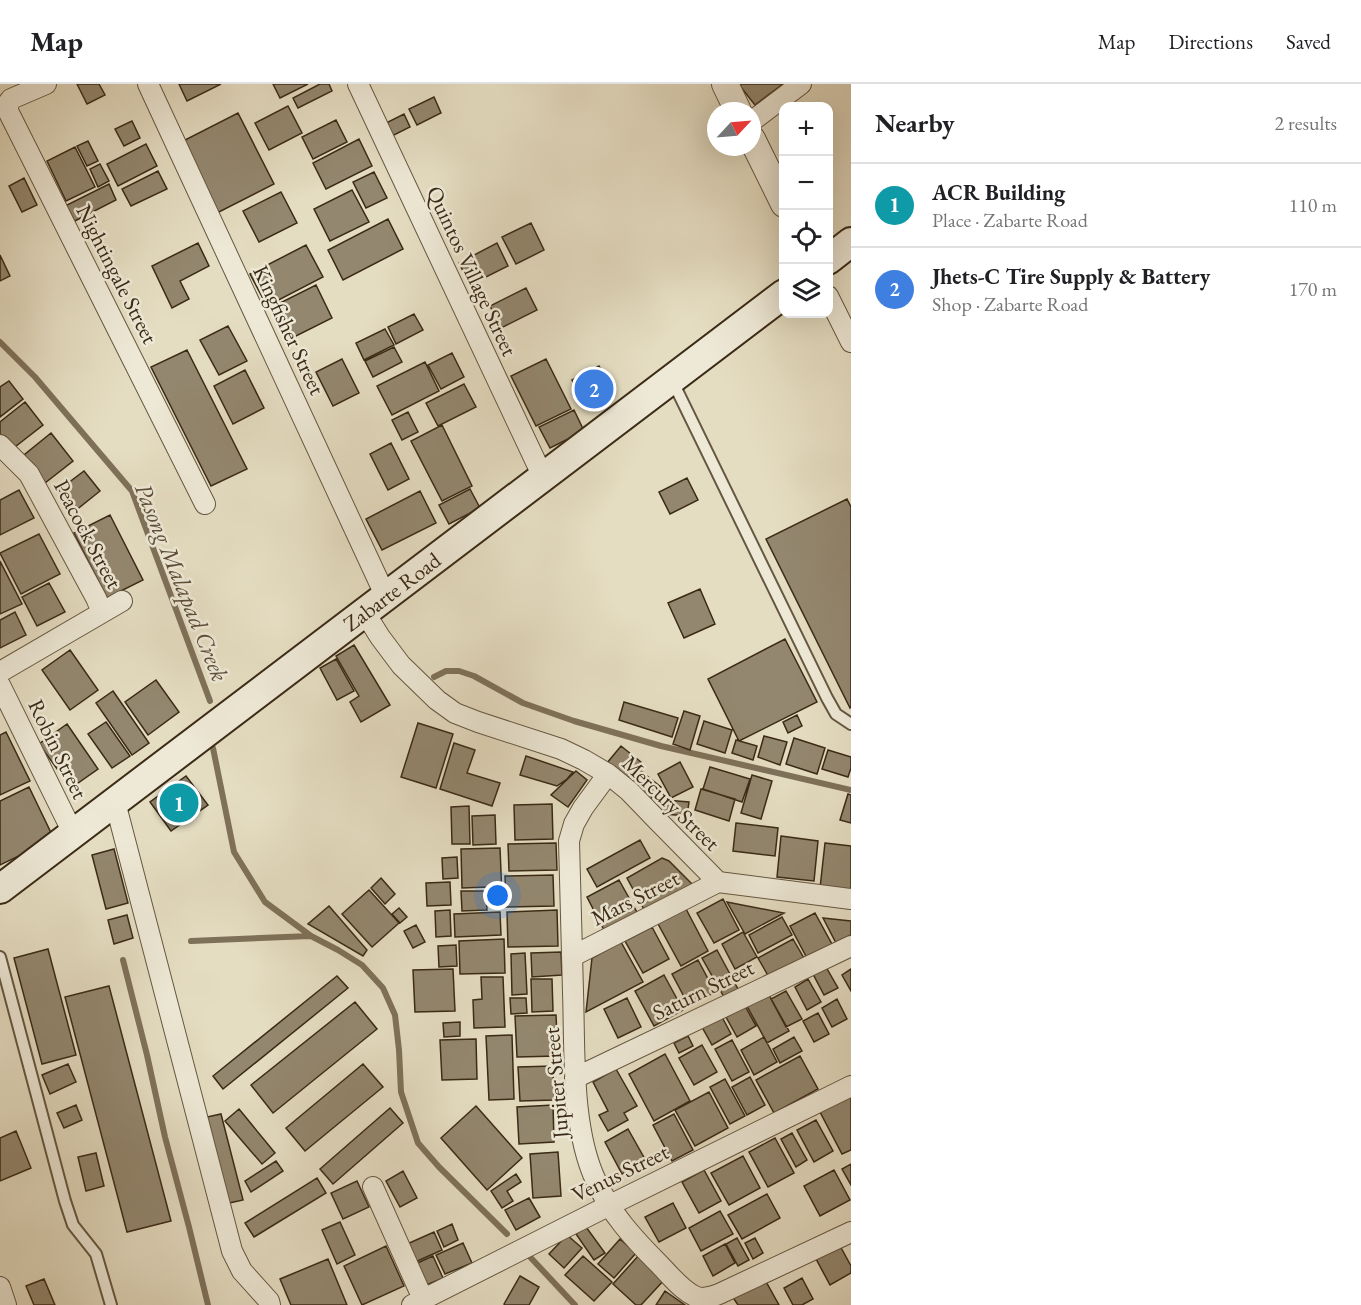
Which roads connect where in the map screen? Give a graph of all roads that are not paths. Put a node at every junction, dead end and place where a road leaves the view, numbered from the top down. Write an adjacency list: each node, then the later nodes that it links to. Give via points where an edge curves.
1 (46, 84): 18 (street, Nightingale Street, via 11,99 8,111)
2 (148, 84): 20 (street, Kingfisher Street)
3 (358, 84): 17 (street, Quintos Village Street)
4 (725, 84): 6 (street)
5 (801, 84): 7 (street)
6 (734, 102)
7 (761, 114)
8 (760, 156): 9 (street)
9 (779, 196)
10 (851, 242): 11 (main road)
11 (833, 256)
12 (779, 297): 15 (main road, Zabarte Road)
13 (833, 306): 14 (street)
14 (851, 342)
15 (671, 380): 17 (main road, Zabarte Road); 24 (lane, via 827,698 836,714)
16 (0, 445): 21 (street, Peacock Street, via 29,474)
17 (543, 477): 20 (main road, Zabarte Road)
18 (205, 504)
19 (122, 601): 21 (street)
20 (375, 605): 25 (street, Mercury Street, via 380,637 437,700 455,713 561,749); 26 (main road, Zabarte Road)
21 (102, 612): 22 (street, Peacock Street)
22 (0, 672)
23 (0, 686): 27 (street, Robin Street)
24 (851, 724)
25 (608, 774): 28 (street, Mercury Street); 32 (street, Jupiter Street, via 574,824 569,841)
26 (116, 802): 27 (main road, Zabarte Road); 43 (street, via 232,1251)
27 (73, 833): 29 (main road, Zabarte Road)
28 (718, 882): 30 (street, Mercury Street); 32 (street, Mars Street)
29 (0, 889)
30 (851, 899)
31 (851, 946): 34 (street, Saturn Street)
32 (573, 956): 34 (street, Jupiter Street)
33 (0, 957): 42 (lane, via 65,1201 73,1225 96,1254)
34 (575, 1078): 37 (street, Jupiter Street, via 587,1155)
35 (851, 1086): 37 (street, Venus Street)
36 (373, 1187): 40 (street)
37 (609, 1206): 38 (street, Jupiter Street, via 645,1249 698,1298 719,1294); 40 (street, Venus Street)
38 (851, 1232)
39 (0, 1287): 41 (street)
40 (418, 1302)
41 (6, 1305)
42 (111, 1305)
43 (270, 1305)

